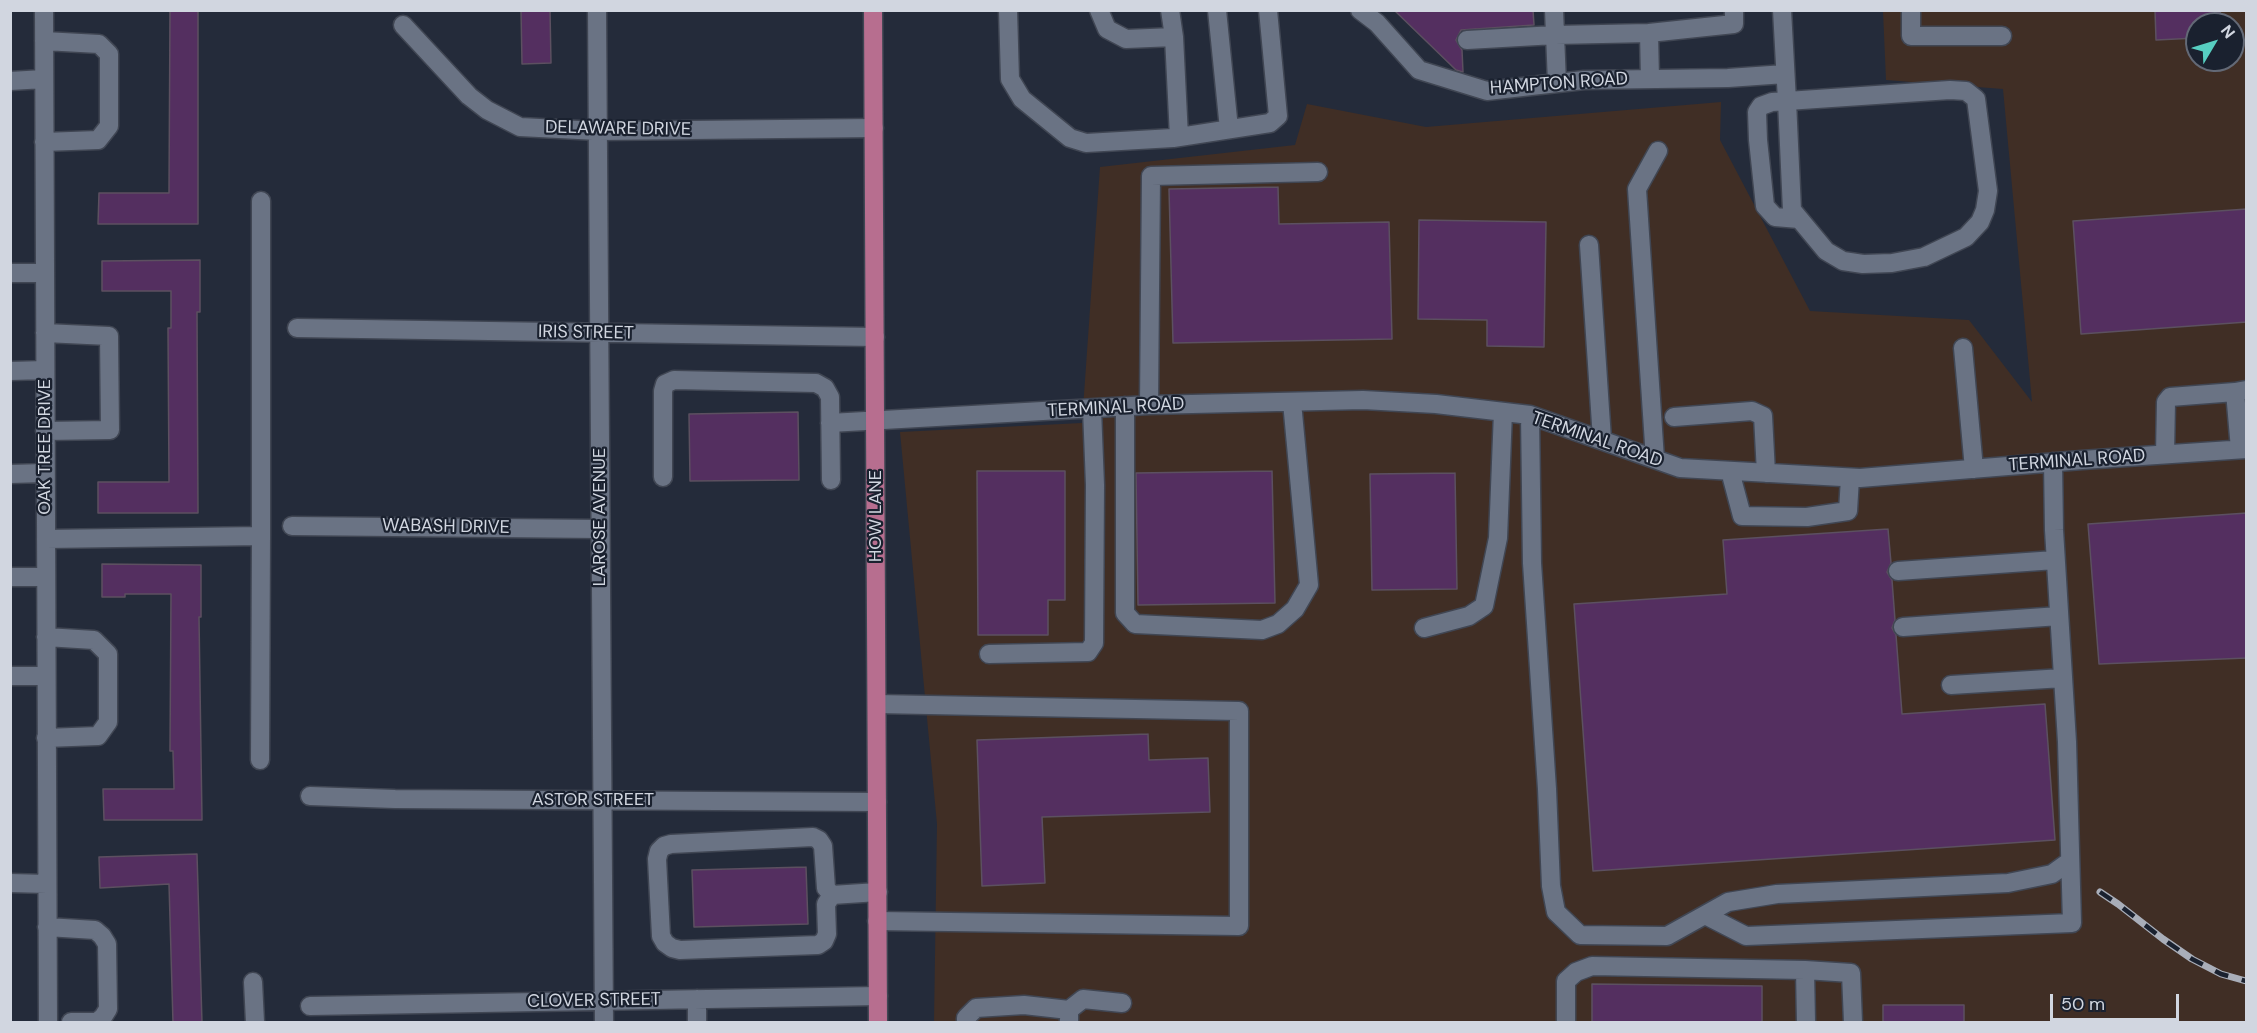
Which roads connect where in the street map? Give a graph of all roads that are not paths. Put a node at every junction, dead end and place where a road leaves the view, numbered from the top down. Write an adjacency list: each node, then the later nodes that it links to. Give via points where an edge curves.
1 (44, 10): 20 (street, OAK TREE DRIVE)
2 (597, 10): 29 (street, LAROSE AVENUE)
3 (873, 10): 27 (main road, HOW LANE)
4 (1008, 10): 30 (street, via 1010,79 1022,99 1070,138 1086,143)
5 (1099, 10): 18 (street, via 1107,29 1126,39)
6 (1170, 10): 18 (street)
7 (1217, 10): 28 (street)
8 (1268, 10): 28 (street, via 1278,116 1269,123)
9 (1360, 10): 25 (street, HAMPTON ROAD, via 1377,23 1419,70 1486,91)
10 (1554, 10): 16 (street)
11 (1734, 10): 15 (street, via 1734,24)
12 (1782, 10): 21 (street)
13 (1911, 10): 17 (street, via 1911,36)
14 (403, 26): 29 (street, DELAWARE DRIVE, via 469,96 514,125)
15 (1648, 33): 16 (street); 23 (street)
16 (1555, 35): 19 (street); 25 (street)
17 (2002, 36)
18 (1174, 37): 30 (street)
19 (1467, 40)
20 (44, 41): 22 (street, OAK TREE DRIVE); 31 (street, via 99,44 110,54 109,126 98,140)
21 (1785, 74): 23 (street, HAMPTON ROAD); 26 (street)
22 (44, 79): 24 (street); 31 (street, OAK TREE DRIVE)
23 (1650, 79): 25 (street, HAMPTON ROAD)
24 (10, 81)
25 (1557, 83)
26 (1787, 101): 35 (street); 35 (street, via 1772,102 1757,111 1758,140 1765,206 1775,217); 35 (street, via 1966,91 1976,99 1988,191 1980,222 1966,237 1924,257 1892,263 1843,261 1826,251)
27 (874, 128): 29 (street, DELAWARE DRIVE); 42 (main road, HOW LANE)
28 (1228, 129): 30 (street)
29 (598, 131): 41 (street, LAROSE AVENUE)
30 (1179, 137)
31 (44, 142): 38 (street, OAK TREE DRIVE)
32 (1659, 151): 60 (street, via 1637,189)
33 (1318, 172): 48 (street, via 1151,176)
34 (261, 201): 72 (street)
35 (1796, 215)
36 (1588, 245): 57 (street)
37 (10, 273): 38 (street)
38 (45, 273): 40 (street, OAK TREE DRIVE)
39 (297, 328): 41 (street, IRIS STREET)
40 (45, 333): 44 (street, OAK TREE DRIVE); 56 (street, via 109,336 110,430)
41 (599, 333): 42 (street, IRIS STREET); 71 (street, LAROSE AVENUE)
42 (875, 337): 54 (main road, HOW LANE)
43 (1964, 348): 62 (street)
44 (45, 370): 45 (street); 56 (street, OAK TREE DRIVE)
45 (10, 371)
46 (2241, 391): 58 (street); 59 (street, via 2170,397 2166,402)
47 (1292, 402): 48 (street, TERMINAL ROAD); 49 (street, via 1309,585 1295,609 1278,624 1262,630 1135,624 1125,613); 51 (street, TERMINAL ROAD, via 1373,400)
48 (1149, 405): 49 (street, TERMINAL ROAD)
49 (1125, 406): 50 (street, TERMINAL ROAD)
50 (1092, 409): 54 (street, TERMINAL ROAD); 82 (street, via 1094,643 1088,652)
51 (1503, 412): 52 (street, TERMINAL ROAD); 80 (street, via 1498,538 1484,606 1469,616)
52 (1530, 416): 57 (street, TERMINAL ROAD); 98 (street, via 1532,563 1551,886 1556,912 1580,935 1625,936 1667,936)
53 (1674, 417): 65 (street, via 1752,411 1763,416)
54 (875, 422): 55 (street, TERMINAL ROAD); 87 (main road, HOW LANE)
55 (830, 423): 67 (street, via 830,397 816,382 674,380 663,391); 69 (street)
56 (45, 431): 64 (street, OAK TREE DRIVE)
57 (1602, 439): 60 (street, TERMINAL ROAD)
58 (2243, 449): 59 (street, TERMINAL ROAD)
59 (2165, 454): 61 (street, TERMINAL ROAD)
60 (1655, 459): 63 (street, TERMINAL ROAD, via 1680,468)
61 (2053, 462): 62 (street, TERMINAL ROAD); 74 (street)
62 (1974, 469): 68 (street, TERMINAL ROAD)
63 (1730, 471): 65 (street, TERMINAL ROAD); 68 (street, via 1742,516 1807,517 1848,512)
64 (45, 473): 66 (street); 73 (street, OAK TREE DRIVE)
65 (1766, 473): 68 (street, TERMINAL ROAD)
66 (10, 474)
67 (663, 477)
68 (1850, 478)
69 (831, 480)
70 (292, 526): 71 (street, WABASH DRIVE)
71 (600, 529): 91 (street, LAROSE AVENUE)
72 (261, 536): 73 (street); 89 (street)
73 (46, 539): 76 (street, OAK TREE DRIVE)
74 (2055, 560): 75 (street); 78 (street)
75 (1898, 571)
76 (46, 576): 77 (street); 81 (street, OAK TREE DRIVE)
77 (10, 577)
78 (2059, 615): 79 (street); 85 (street)
79 (1903, 627)
80 (1424, 628)
81 (46, 637): 84 (street, OAK TREE DRIVE); 88 (street, via 94,640 108,654 108,722 98,736)
82 (989, 654)
83 (10, 676): 84 (street)
84 (46, 676): 88 (street, OAK TREE DRIVE)
85 (2063, 678): 86 (street); 93 (street)
86 (1951, 685)
87 (877, 704): 92 (main road, HOW LANE); 99 (street, via 1239,711 1239,926)
88 (46, 738): 95 (street, OAK TREE DRIVE)
89 (260, 760)
90 (310, 796): 91 (street, ASTOR STREET)
91 (602, 800): 92 (street, ASTOR STREET); 105 (street, LAROSE AVENUE)
92 (877, 802): 96 (main road, HOW LANE)
93 (2070, 861): 98 (street, via 2052,874 2008,883 1777,894 1728,902); 98 (street, via 2072,923 1746,936)
94 (10, 883): 95 (street)
95 (47, 884): 100 (street, OAK TREE DRIVE)
96 (878, 892): 97 (street); 99 (main road, HOW LANE)
97 (832, 896): 97 (street, via 826,888 823,846 813,837 671,844 659,851 657,859 661,936 665,943 680,950 818,945 827,934 826,903)
98 (1705, 915)
99 (878, 921): 103 (main road, HOW LANE)
100 (47, 927): 109 (street, OAK TREE DRIVE); 110 (street, via 95,930 107,944 108,1009 97,1022)
101 (1805, 970): 116 (street, via 1592,966 1566,981); 117 (street); 118 (street, via 1851,973)
102 (253, 982): 111 (street)
103 (878, 996): 104 (street, CLOVER STREET); 114 (main road, HOW LANE)
104 (697, 999): 105 (street, CLOVER STREET); 113 (street)
105 (603, 1001): 107 (street, CLOVER STREET); 112 (street, LAROSE AVENUE)
106 (1122, 1003): 108 (street, via 1083,999)
107 (310, 1006)
108 (1069, 1016): 115 (street, via 1024,1005 976,1008)
109 (48, 1023)
110 (71, 1023)
111 (255, 1023)
112 (604, 1023)
113 (697, 1023)
114 (878, 1023)
115 (966, 1023)
116 (1566, 1023)
117 (1806, 1023)
118 (1854, 1023)

